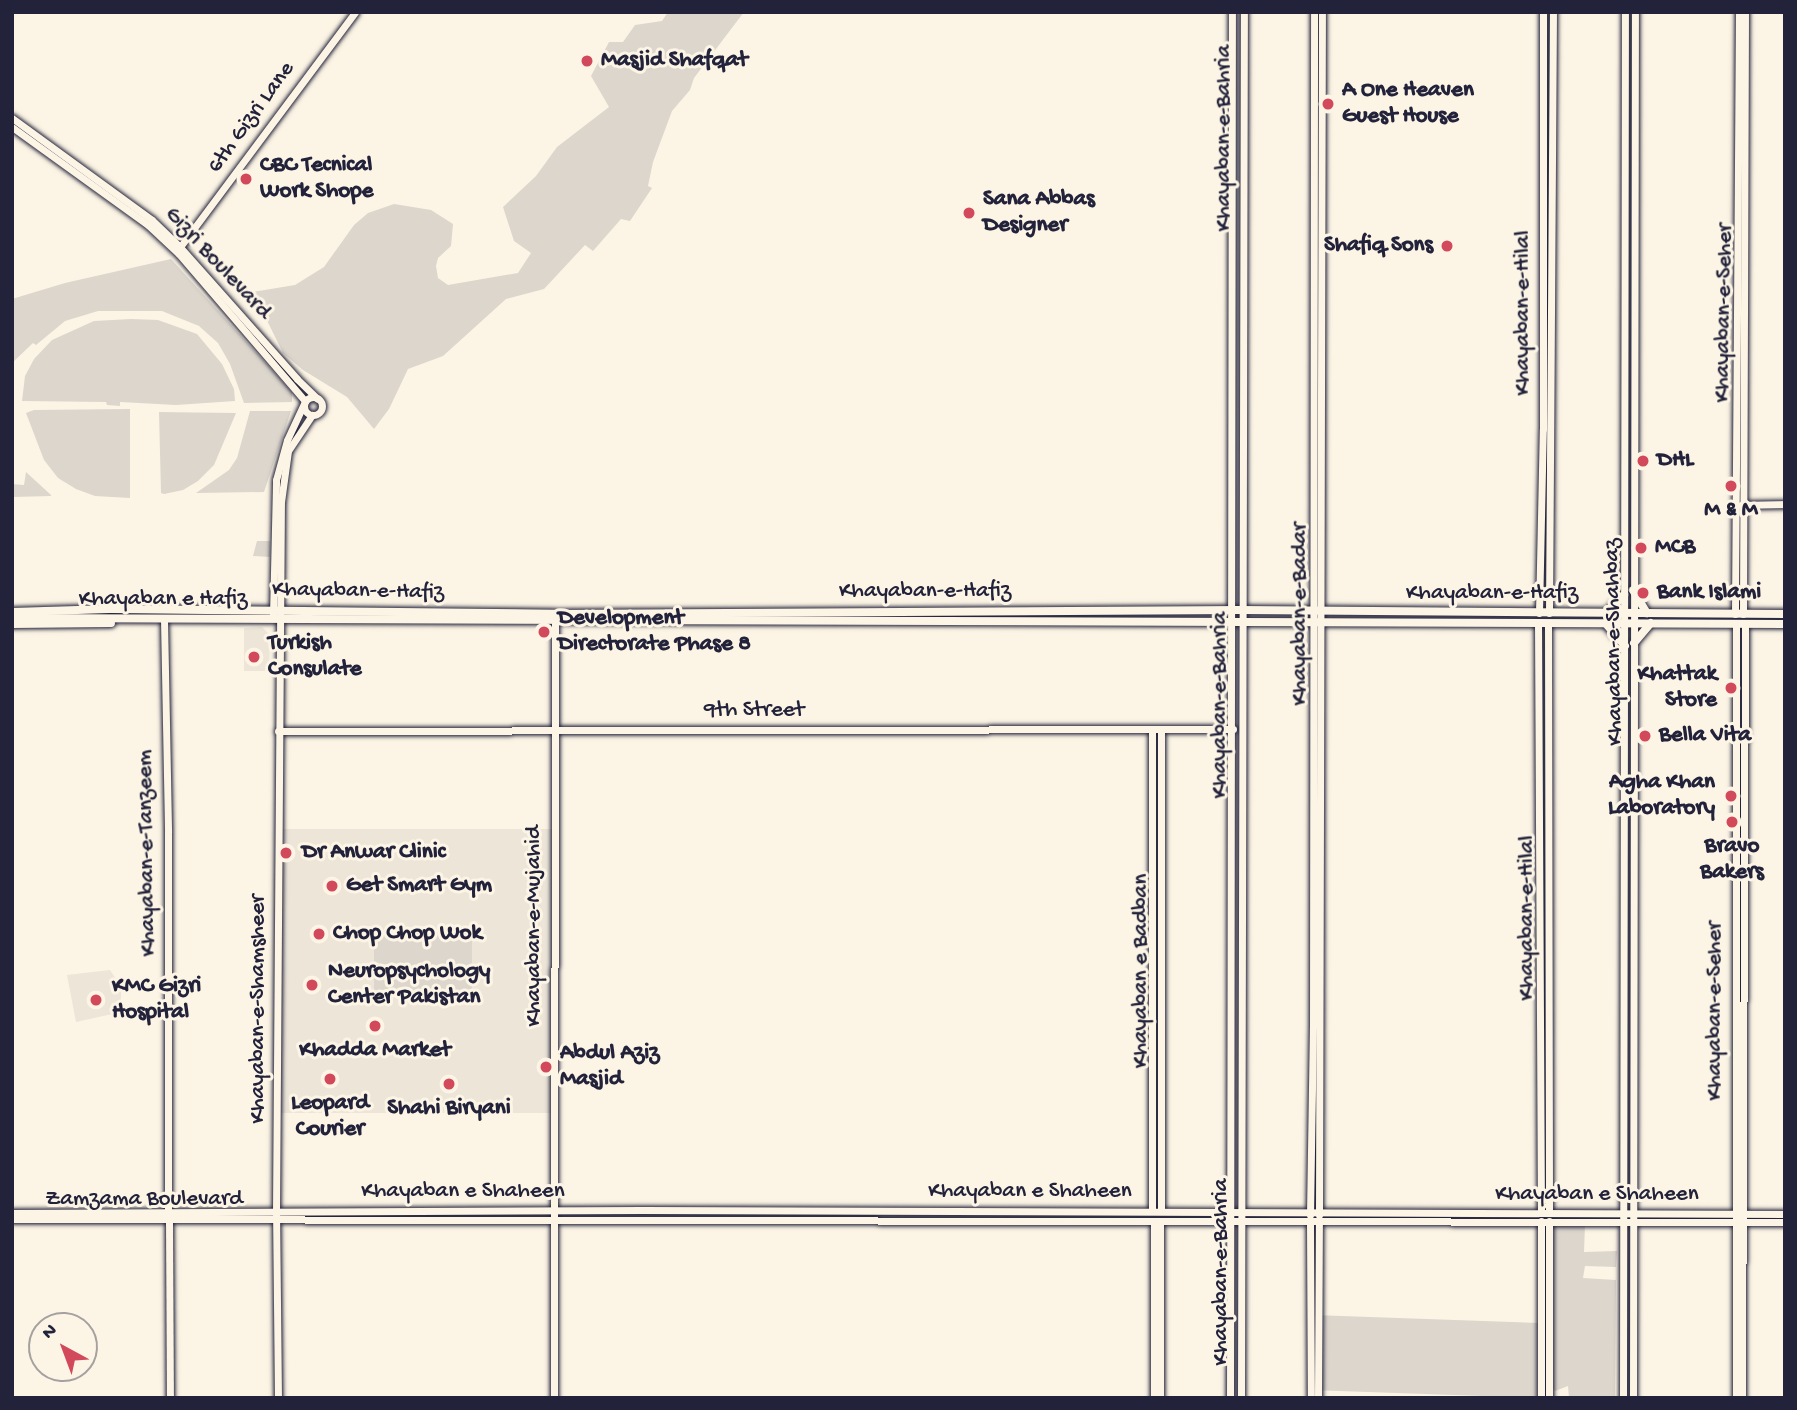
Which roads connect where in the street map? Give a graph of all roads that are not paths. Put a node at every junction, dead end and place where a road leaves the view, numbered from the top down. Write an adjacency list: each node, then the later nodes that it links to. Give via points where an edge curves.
1 (355, 12): 16 (main road, 6th Gizri Lane)
2 (1232, 12): 17 (main road, Khayaban-e-Bahria)
3 (1244, 12): 18 (main road, Khayaban-e-Bahria)
4 (1314, 12): 39 (main road, Khayaban-e-Badar)
5 (1322, 12): 39 (main road, Khayaban-e-Badar)
6 (1543, 12): 12 (main road, Khayaban-e-Hilal)
7 (1553, 12): 13 (main road)
8 (1625, 12): 22 (main road, Khayaban-e-Shahbaz)
9 (1635, 12): 22 (main road, Khayaban-e-Shahbaz)
10 (1739, 12): 25 (main road, Khayaban-e-Seher)
11 (1745, 12): 25 (main road, Khayaban-e-Seher)
12 (1543, 104): 13 (main road); 19 (main road, Khayaban-e-Hilal)
13 (1552, 104): 19 (main road)
14 (12, 118): 16 (main road, Gizri Boulevard, via 152,220)
15 (12, 127): 21 (main road, Gizri Boulevard, via 148,225 179,254)
16 (180, 247): 20 (main road, Gizri Boulevard)
17 (1231, 314): 18 (main road); 31 (main road, Khayaban-e-Bahria)
18 (1243, 314): 30 (main road, Khayaban-e-Bahria)
19 (1547, 317): 33 (main road, Khayaban-e-Hilal)
20 (317, 398): 21 (main road); 23 (main road, via 322,409)
21 (305, 402): 23 (main road, Gizri Boulevard, via 305,411); 38 (main road, via 287,440 276,480)
22 (1629, 402): 26 (main road, Khayaban-e-Shahbaz); 27 (main road, Khayaban-e-Shahbaz)
23 (312, 415): 38 (main road, via 288,451 283,476)
24 (1785, 504): 25 (main road)
25 (1740, 505): 44 (main road, Khayaban-e-Seher)
26 (1633, 590): 32 (main road, Khayaban-e-Shahbaz); 35 (main road)
27 (1624, 595): 32 (main road, Khayaban-e-Shahbaz); 34 (main road)
28 (12, 609): 29 (main road); 37 (main road)
29 (110, 609): 37 (main road, Khayaban-e-Hafiz); 38 (main road, Khayaban-e-Hafiz)
30 (1241, 610): 31 (main road, Khayaban-e-Hafiz); 39 (main road, Khayaban-e-Hafiz); 51 (main road, Khayaban-e-Bahria)
31 (1230, 611): 41 (main road, Khayaban-e-Hafiz); 50 (main road, Khayaban-e-Bahria)
32 (1629, 612): 34 (main road, Khayaban-e-Hafiz); 35 (main road, Khayaban-e-Hafiz); 47 (main road, Khayaban-e-Shahbaz)
33 (1544, 613): 34 (main road, Khayaban-e-Hafiz); 39 (main road, Khayaban-e-Hafiz)
34 (1607, 613)
35 (1647, 613): 44 (main road, Khayaban-e-Hafiz)
36 (1785, 614): 44 (main road, Khayaban-e-Hafiz)
37 (66, 615): 40 (main road); 42 (main road, Khayaban e Hafiz)
38 (276, 615): 41 (main road, Khayaban e Hafiz); 43 (main road, Khayaban e Hafiz); 60 (main road, Khayaban-e-Shamsheer)
39 (1316, 617): 45 (main road, Khayaban-e-Hafiz); 51 (main road, Khayaban-e-Hafiz); 75 (main road, Khayaban-e-Badar)
40 (12, 618)
41 (555, 618): 50 (main road, Khayaban-e-Hafiz); 56 (main road, Khayaban-e-Mujahid)
42 (145, 619): 43 (main road, Khayaban e Hafiz); 49 (main road, via 101,625)
43 (164, 619): 71 (main road, Khayaban-e-Tanzeem)
44 (1740, 619): 48 (main road, Khayaban-e-Hafiz); 53 (main road, Khayaban-e-Hafiz); 73 (main road, Khayaban-e-Seher)
45 (1538, 623): 46 (main road, Khayaban-e-Hafiz); 72 (main road)
46 (1548, 623): 52 (main road, Khayaban-e-Hafiz); 72 (main road, Khayaban-e-Hilal)
47 (1629, 623): 48 (main road, Khayaban-e-Hafiz); 52 (main road, Khayaban-e-Hafiz); 54 (main road, Khayaban-e-Shahbaz); 55 (main road, Khayaban-e-Shahbaz)
48 (1651, 623): 54 (main road)
49 (12, 624)
50 (1230, 624): 51 (main road, Khayaban-e-Hafiz); 58 (main road, Khayaban-e-Bahria)
51 (1242, 624): 57 (main road, Khayaban-e-Bahria)
52 (1606, 624): 55 (main road)
53 (1785, 624)
54 (1634, 643): 68 (main road, Khayaban-e-Shahbaz)
55 (1625, 646): 67 (main road, Khayaban-e-Shahbaz)
56 (555, 728): 60 (main road, 9th Street); 61 (main road, 9th Street); 62 (main road, Khayaban-e-Mujahid)
57 (1241, 728): 58 (main road, 9th Street); 66 (main road, Khayaban-e-Bahria)
58 (1230, 729): 59 (main road, 9th Street); 64 (main road, Khayaban-e-Bahria)
59 (1161, 730): 61 (main road, 9th Street); 63 (main road, Khayaban e Badban)
60 (278, 731): 70 (main road, Khayaban-e-Shamsheer)
61 (1152, 731): 63 (main road, Khayaban e Badban)
62 (554, 1211): 63 (main road, Khayaban e Shaheen); 70 (main road, Khayaban e Shaheen); 76 (main road, Khayaban-e-Mujahid)
63 (1156, 1211): 64 (main road, Khayaban e Shaheen)
64 (1230, 1212): 66 (main road, Khayaban e Shaheen); 79 (main road, Khayaban-e-Bahria)
65 (12, 1213): 71 (main road, Zamzama Boulevard)
66 (1241, 1213): 75 (main road, Khayaban e Shaheen); 80 (main road, Khayaban-e-Bahria)
67 (1622, 1213): 68 (main road, Khayaban e Shaheen); 72 (main road, Khayaban e Shaheen); 81 (main road, Khayaban-e-Shahbaz)
68 (1634, 1213): 73 (main road, Khayaban e Shaheen); 82 (main road, Khayaban-e-Shahbaz)
69 (1785, 1214): 73 (main road, Khayaban e Shaheen)
70 (276, 1215): 71 (main road, Zamzama Boulevard); 76 (main road, Khayaban e Shaheen); 84 (main road, Khayaban-e-Shamsheer)
71 (169, 1216): 74 (main road, Zamzama Boulevard); 83 (main road, Khayaban-e-Tanzeem)
72 (1545, 1217): 75 (main road, Khayaban e Shaheen); 81 (main road, Khayaban e Shaheen); 92 (main road); 93 (main road, Khayaban-e-Hilal)
73 (1739, 1218): 78 (main road, Khayaban e Shaheen); 82 (main road, Khayaban e Shaheen); 96 (main road, Khayaban-e-Seher); 97 (main road, Khayaban-e-Seher)
74 (12, 1219)
75 (1315, 1219): 80 (main road, Khayaban e Shaheen); 90 (main road, Khayaban-e-Badar); 91 (main road, Khayaban-e-Badar)
76 (554, 1221): 77 (main road, Khayaban e Shaheen); 85 (main road, Khayaban-e-Mujahid)
77 (1157, 1222): 79 (main road, Khayaban e Shaheen); 86 (main road); 87 (main road)
78 (1785, 1222)
79 (1229, 1223): 80 (main road, Khayaban e Shaheen); 88 (main road, Khayaban-e-Bahria)
80 (1241, 1223): 89 (main road, Khayaban-e-Bahria)
81 (1622, 1223): 82 (main road, Khayaban e Shaheen); 94 (main road, Khayaban-e-Shahbaz)
82 (1634, 1223): 95 (main road, Khayaban-e-Shahbaz)
83 (170, 1398)
84 (278, 1398)
85 (554, 1398)
86 (1154, 1398)
87 (1160, 1398)
88 (1230, 1398)
89 (1241, 1398)
90 (1311, 1398)
91 (1318, 1398)
92 (1541, 1398)
93 (1549, 1398)
94 (1623, 1398)
95 (1633, 1398)
96 (1736, 1398)
97 (1742, 1398)

